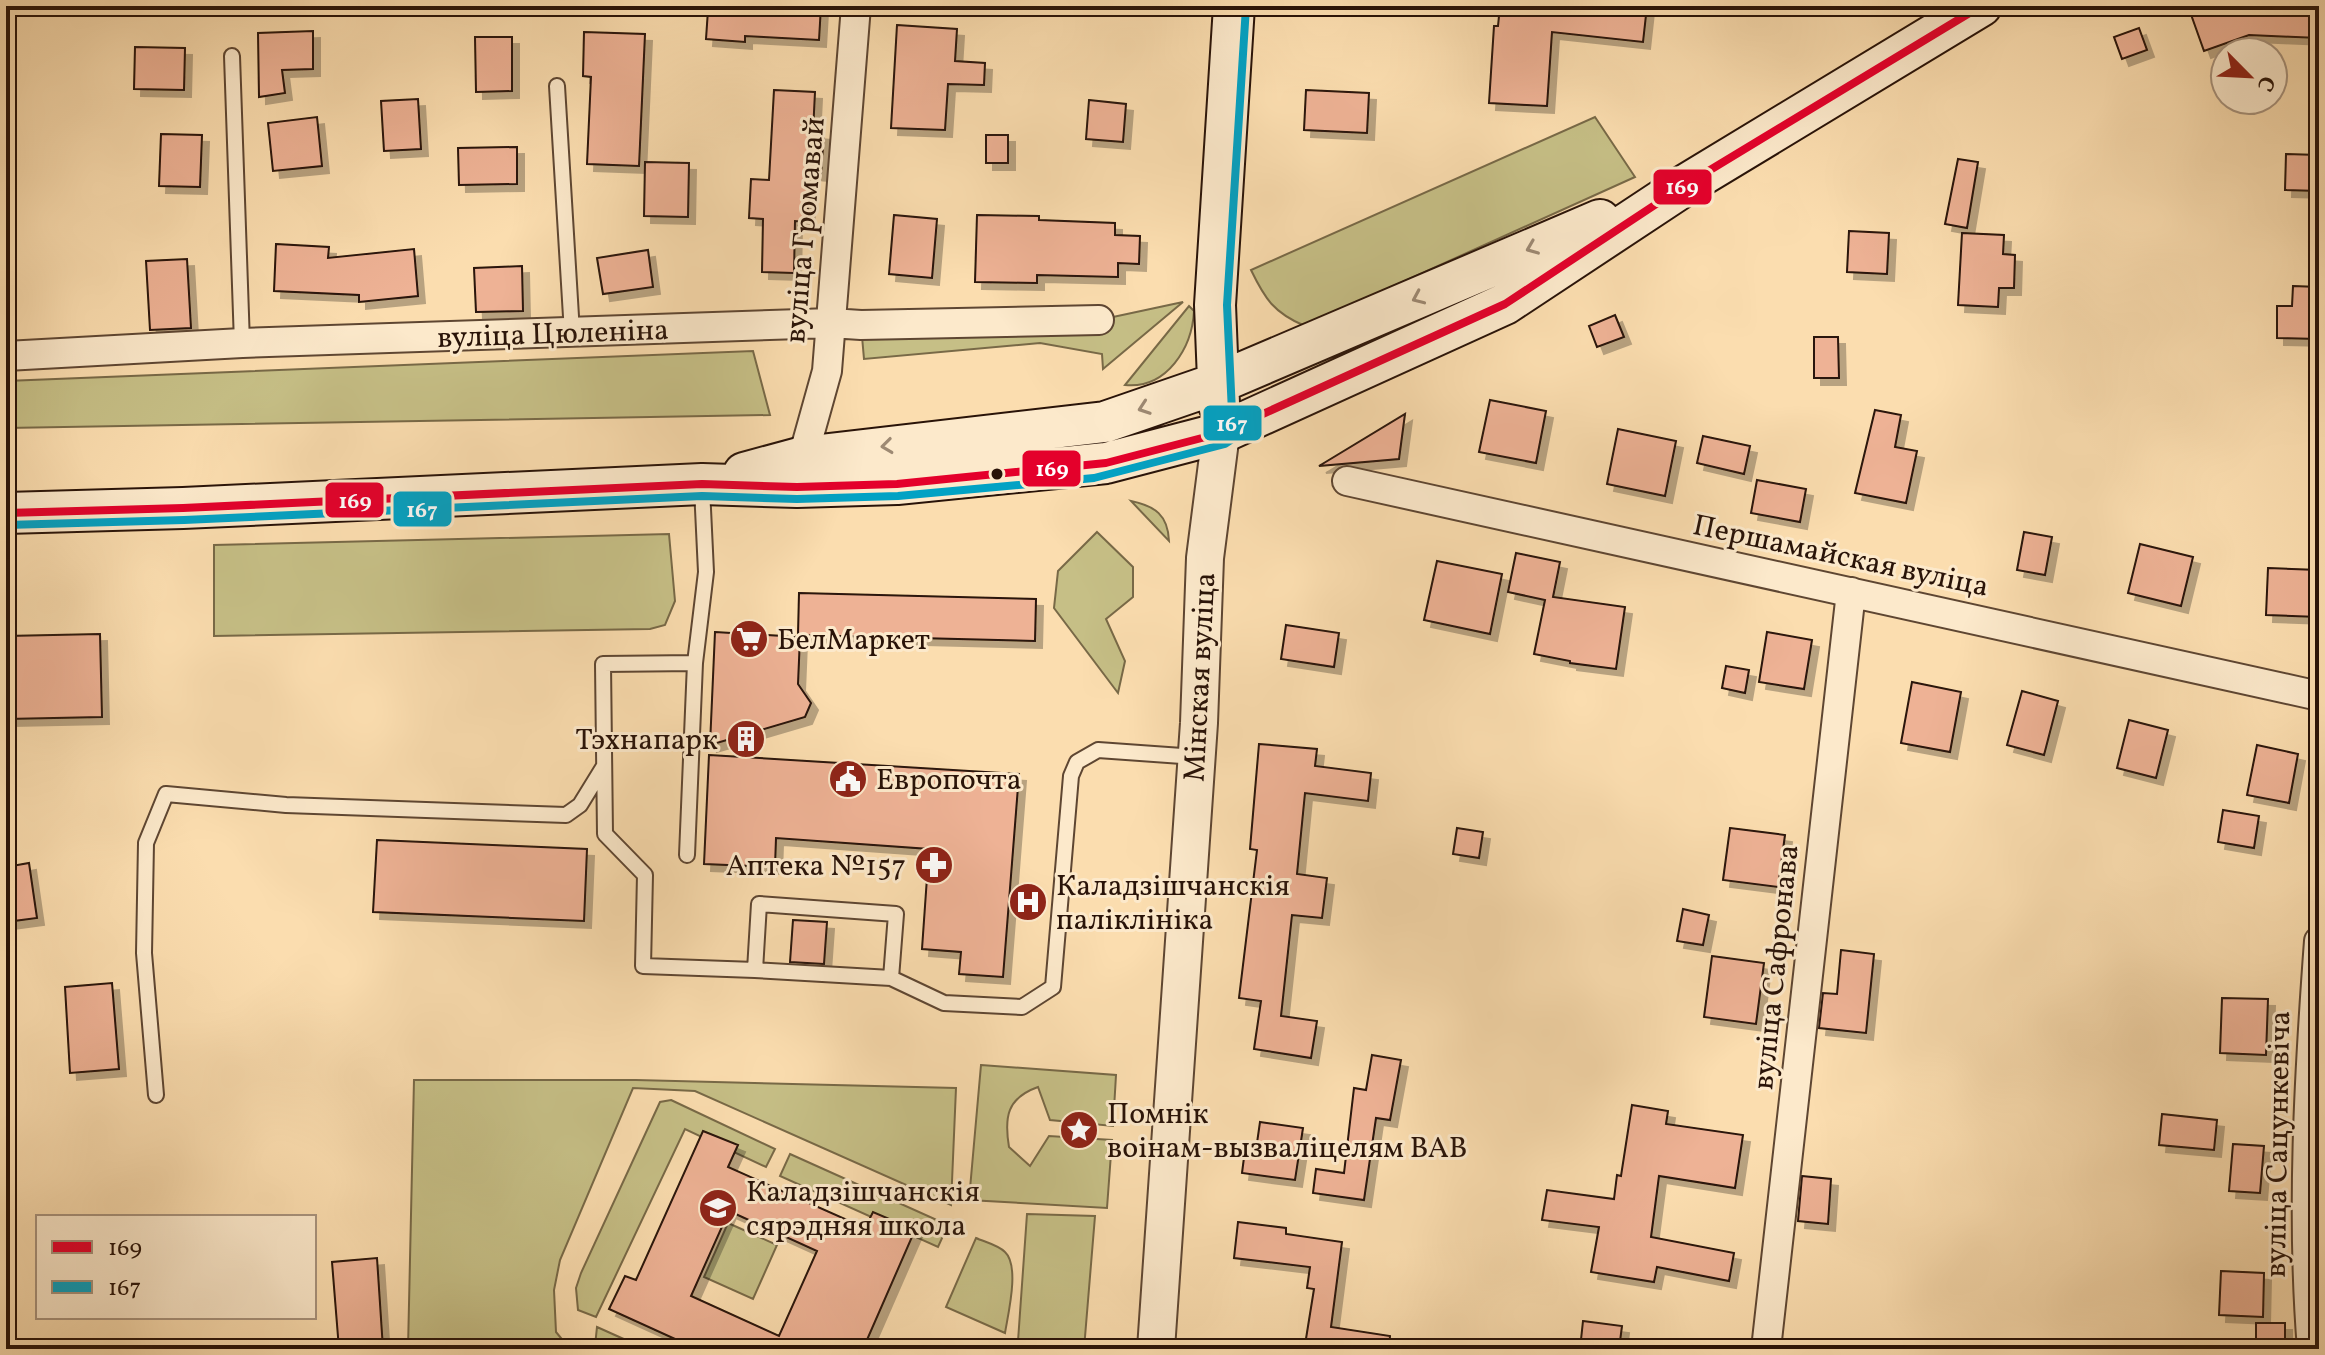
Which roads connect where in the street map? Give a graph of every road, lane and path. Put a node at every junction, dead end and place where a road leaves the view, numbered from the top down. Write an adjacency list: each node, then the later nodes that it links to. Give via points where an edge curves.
1 (856, 6): 8 (street, вуліца Громавай)
2 (1234, 6): 12 (main road, Мінская вуліца, via 1216,286)
3 (1981, 6): 6 (main road)
4 (232, 56): 10 (lane)
5 (557, 86): 9 (lane)
6 (1682, 187): 12 (main road, one-way to 12); 13 (main road, via 1505,304)
7 (1099, 320): 8 (street, вуліца Цюленіна)
8 (831, 323): 9 (street, вуліца Цюленіна); 14 (street, вуліца Громавай, via 827,371)
9 (572, 333): 10 (street, вуліца Цюленіна)
10 (242, 343): 11 (street, вуліца Цюленіна)
11 (6, 356)
12 (1218, 383): 13 (main road, Мінская вуліца); 14 (main road, one-way to 14, via 1105,422)
13 (1221, 433): 16 (main road, via 1106,463 1047,470 897,484); 21 (street, Мінская вуліца, via 1205,558)
14 (803, 457): 16 (main road)
15 (1347, 481): 18 (street, Першамайская вуліца)
16 (702, 484): 17 (main road); 19 (lane, via 706,572)
17 (6, 513)
18 (1851, 592): 20 (street, Першамайская вуліца); 29 (street, вуліца Сафронава)
19 (695, 663): 22 (lane, via 603,664); 23 (lane)
20 (2319, 696)
21 (1196, 757): 26 (lane, via 1098,750 1077,762 1071,776 1053,987 1022,1007 944,1003); 28 (street, Мінская вуліца)
22 (604, 766): 25 (lane, via 605,834 645,875 643,966); 27 (lane, via 580,805 566,815 286,805 166,794 146,843 144,953)
23 (687, 855)
24 (2319, 941): 30 (street, вуліца Сацункевіча, via 2309,1165 2307,1288)
25 (755, 970): 26 (lane); 26 (lane, via 759,904 896,914)
26 (891, 978)
27 (156, 1095)
28 (1156, 1349)
29 (1766, 1349)
30 (2312, 1349)

